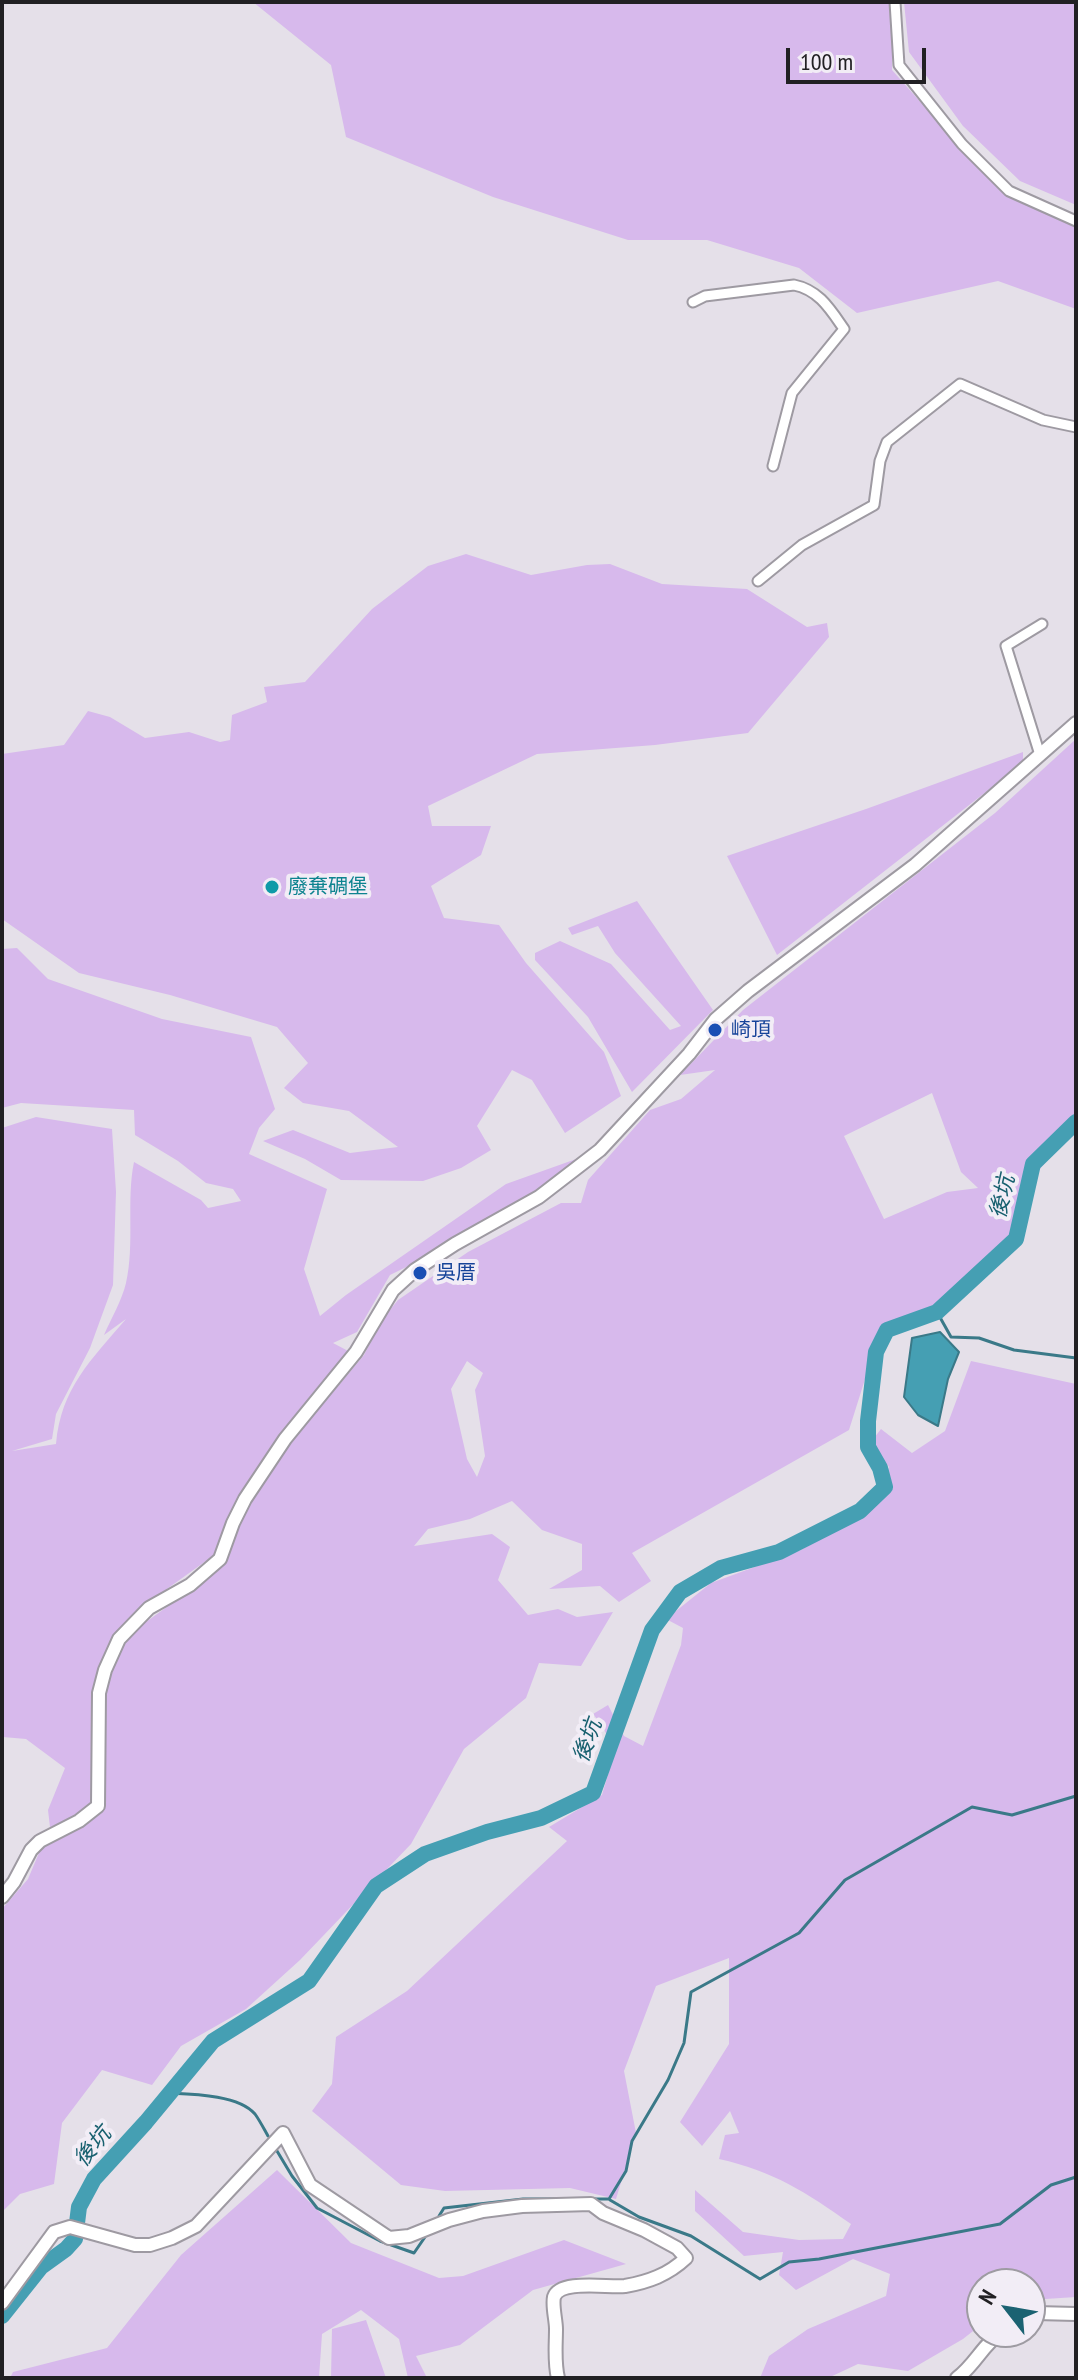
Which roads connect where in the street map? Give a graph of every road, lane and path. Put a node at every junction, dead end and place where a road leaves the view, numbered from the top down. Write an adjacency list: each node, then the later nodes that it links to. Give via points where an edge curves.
1 (895, 2): 2 (street, via 899,65 962,144 1009,191)
2 (1076, 221)
3 (693, 302): 5 (street, via 794,285 826,302 844,329 792,393)
4 (1076, 427): 6 (street, via 1043,420 960,384 887,442 874,505 802,545)
5 (773, 466)
6 (758, 581)
7 (1042, 624): 9 (street, via 1006,646)
8 (1076, 723): 9 (street)
9 (1040, 755): 10 (street, via 915,865 716,1019 600,1150 539,1197 455,1244 393,1290 356,1352 254,1485 220,1559 190,1585 149,1608 119,1639 99,1693 98,1806 40,1841)
10 (2, 1897)
11 (2, 2303): 15 (street, via 54,2232 64,2227 150,2245 196,2226 283,2133 310,2185 389,2238 483,2211 591,2204 677,2248 686,2258 672,2271 648,2280 560,2290 554,2297)
12 (1046, 2313): 13 (street)
13 (1076, 2314)
14 (985, 2348): 16 (street)
15 (558, 2378)
16 (957, 2378)

